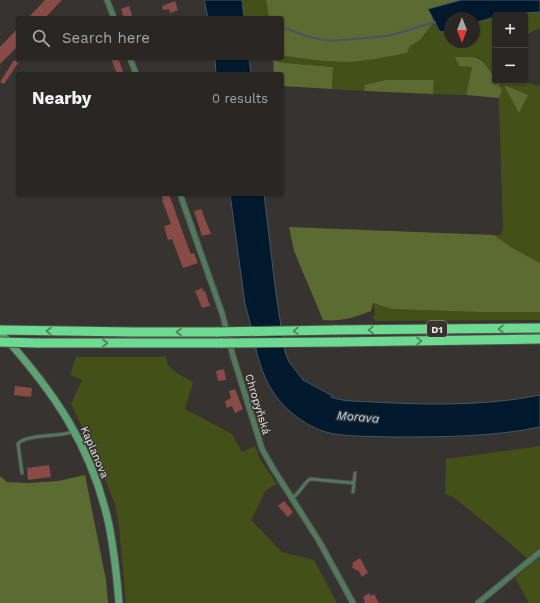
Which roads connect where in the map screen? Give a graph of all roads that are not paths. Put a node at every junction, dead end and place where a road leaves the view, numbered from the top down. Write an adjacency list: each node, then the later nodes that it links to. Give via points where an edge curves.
1 (107, 0): 2 (street)
2 (113, 16)
3 (131, 60): 4 (street)
4 (135, 72)
5 (181, 196): 15 (street, Chropyňská, via 222,313 262,449)
6 (540, 328): 7 (highway, D1, one-way to 7, bridge, via 218,332)
7 (0, 331): 10 (main road, Kaplanova, via 48,388)
8 (540, 339): 9 (highway, D1, one-way to 8, bridge, via 222,343)
9 (0, 342)
10 (75, 431): 11 (lane, via 20,442 18,444); 17 (main road, Kaplanova, via 94,475 104,507 113,547)
11 (22, 473)
12 (355, 474): 13 (lane)
13 (354, 482): 14 (lane); 15 (lane, via 310,479)
14 (353, 492)
15 (292, 498): 18 (street, Chropyňská)
16 (540, 552): 19 (street)
17 (119, 603)
18 (353, 603)
19 (478, 603)

